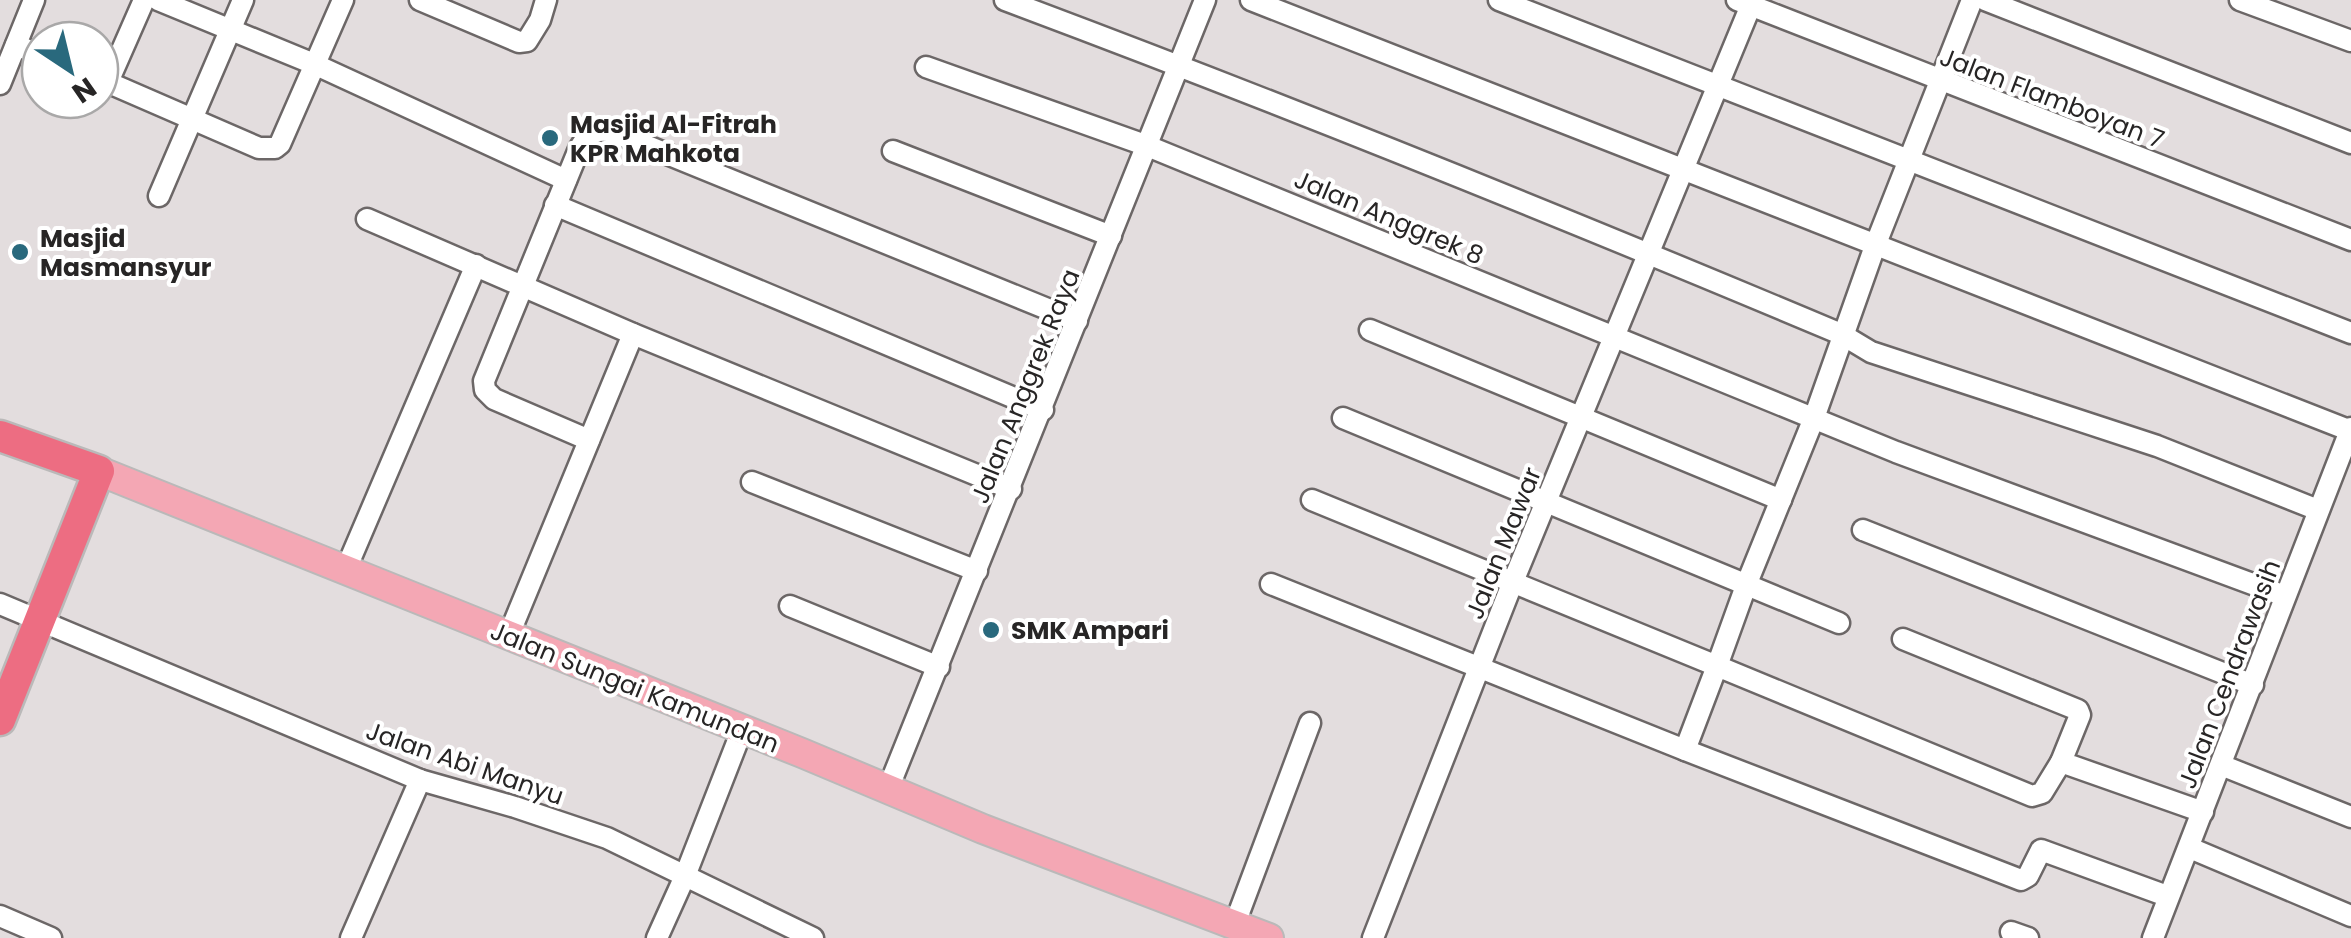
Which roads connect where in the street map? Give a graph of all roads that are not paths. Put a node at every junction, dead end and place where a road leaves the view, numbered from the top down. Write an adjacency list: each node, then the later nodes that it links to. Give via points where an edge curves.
1 (34, 0): 19 (street)
2 (144, 0): 21 (street)
3 (158, 0): 17 (street)
4 (243, 0): 17 (street)
5 (343, 0): 22 (street)
6 (420, 0): 16 (street)
7 (546, 0): 16 (street, via 534,32 518,42)
8 (1005, 0): 24 (street)
9 (1205, 0): 24 (street, Jalan Anggrek Raya)
10 (1252, 0): 34 (street)
11 (1499, 0): 27 (street)
12 (1972, 0): 25 (street)
13 (1985, 0): 30 (street)
14 (2240, 0): 18 (street)
15 (1744, 3): 25 (street, Jalan Flamboyan 7); 27 (street, Jalan Mawar)
16 (444, 5)
17 (230, 30): 22 (street); 29 (street)
18 (2351, 41)
19 (16, 44): 20 (street); 26 (street)
20 (20, 46)
21 (120, 49)
22 (314, 64): 29 (street, via 275,148 259,148); 35 (street)
23 (926, 66): 31 (street, Jalan Anggrek 8)
24 (1180, 66): 31 (street, Jalan Anggrek Raya); 42 (street)
25 (1939, 81): 33 (street); 40 (street, Jalan Flamboyan 7)
26 (0, 84)
27 (1718, 87): 33 (street); 34 (street, Jalan Mawar)
28 (120, 88): 29 (street)
29 (192, 118): 36 (street)
30 (2351, 143)
31 (1145, 144): 39 (street, Jalan Anggrek Raya); 50 (street, Jalan Anggrek 8)
32 (893, 151): 39 (street)
33 (1907, 162): 41 (street); 47 (street)
34 (1684, 170): 41 (street); 42 (street, Jalan Mawar)
35 (566, 180): 37 (street); 45 (street, via 588,135 613,132)
36 (159, 196)
37 (555, 205): 44 (street); 51 (street)
38 (367, 218): 43 (street)
39 (1110, 236): 45 (street, Jalan Anggrek Raya)
40 (2351, 240)
41 (1875, 246): 49 (street); 55 (street)
42 (1648, 253): 49 (street); 50 (street, Jalan Mawar)
43 (476, 264): 44 (street); 66 (street)
44 (522, 286): 48 (street); 57 (street, via 485,390)
45 (1077, 320): 51 (street, Jalan Anggrek Raya)
46 (1370, 330): 53 (street)
47 (2351, 333)
48 (633, 334): 57 (street); 60 (street)
49 (1842, 334): 54 (street); 64 (street, via 1891,360 2157,446)
50 (1614, 336): 53 (street, Jalan Mawar); 54 (street, Jalan Anggrek 8)
51 (1043, 410): 60 (street, Jalan Anggrek Raya)
52 (1343, 418): 63 (street)
53 (1583, 418): 62 (street); 63 (street, Jalan Mawar)
54 (1814, 418): 62 (street); 71 (street, Jalan Anggrek 8)
55 (2351, 430): 64 (street, Jalan Cendrawasih)
56 (0, 436): 58 (highway, Jalan Sungai Kamundan)
57 (589, 440): 76 (street)
58 (100, 472): 66 (main road, Jalan Sungai Kamundan); 74 (highway)
59 (752, 482): 67 (street)
60 (1011, 489): 67 (street, Jalan Anggrek Raya)
61 (1312, 500): 70 (street)
62 (1780, 500): 68 (street)
63 (1546, 503): 68 (street); 70 (street, Jalan Mawar)
64 (2318, 510): 71 (street, Jalan Cendrawasih)
65 (1862, 530): 81 (street)
66 (346, 569): 76 (main road, Jalan Sungai Kamundan)
67 (977, 571): 79 (street, Jalan Anggrek Raya)
68 (1747, 583): 75 (street); 78 (street)
69 (1271, 584): 80 (street)
70 (1512, 584): 78 (street); 80 (street, Jalan Mawar)
71 (2285, 596): 81 (street, Jalan Cendrawasih)
72 (0, 604): 74 (street, Jalan Abi Manyu)
73 (790, 606): 79 (street)
74 (41, 622): 82 (highway); 88 (street, Jalan Abi Manyu)
75 (1838, 623)
76 (508, 636): 84 (main road, Jalan Sungai Kamundan)
77 (1903, 639): 86 (street, via 2078,711)
78 (1717, 666): 85 (street); 86 (street, via 2032,796 2042,794)
79 (939, 667): 89 (street, Jalan Anggrek Raya)
80 (1479, 669): 85 (street); 104 (street, Jalan Mawar)
81 (2253, 685): 87 (street, Jalan Cendrawasih)
82 (0, 720)
83 (1310, 724): 97 (street)
84 (742, 730): 89 (main road, Jalan Sungai Kamundan); 93 (street)
85 (1685, 750): 94 (street, via 2021,880 2041,850)
86 (2061, 762): 90 (street)
87 (2221, 765): 90 (street, Jalan Cendrawasih); 91 (street)
88 (420, 780): 93 (street, Jalan Abi Manyu, via 607,838); 100 (street)
89 (888, 789): 97 (main road, Jalan Sungai Kamundan)
90 (2203, 812): 92 (street, Jalan Cendrawasih)
91 (2351, 818)
92 (2190, 848): 94 (street, Jalan Cendrawasih); 96 (street)
93 (686, 876): 101 (street); 102 (street, Jalan Abi Manyu)
94 (2167, 896): 98 (street, Jalan Cendrawasih)
95 (0, 916): 99 (street)
96 (2351, 916)
97 (1234, 926): 103 (main road, Jalan Sungai Kamundan)
98 (2158, 936)
99 (51, 938)
100 (352, 938)
101 (657, 938)
102 (813, 938)
103 (1269, 938)
104 (1372, 938)

